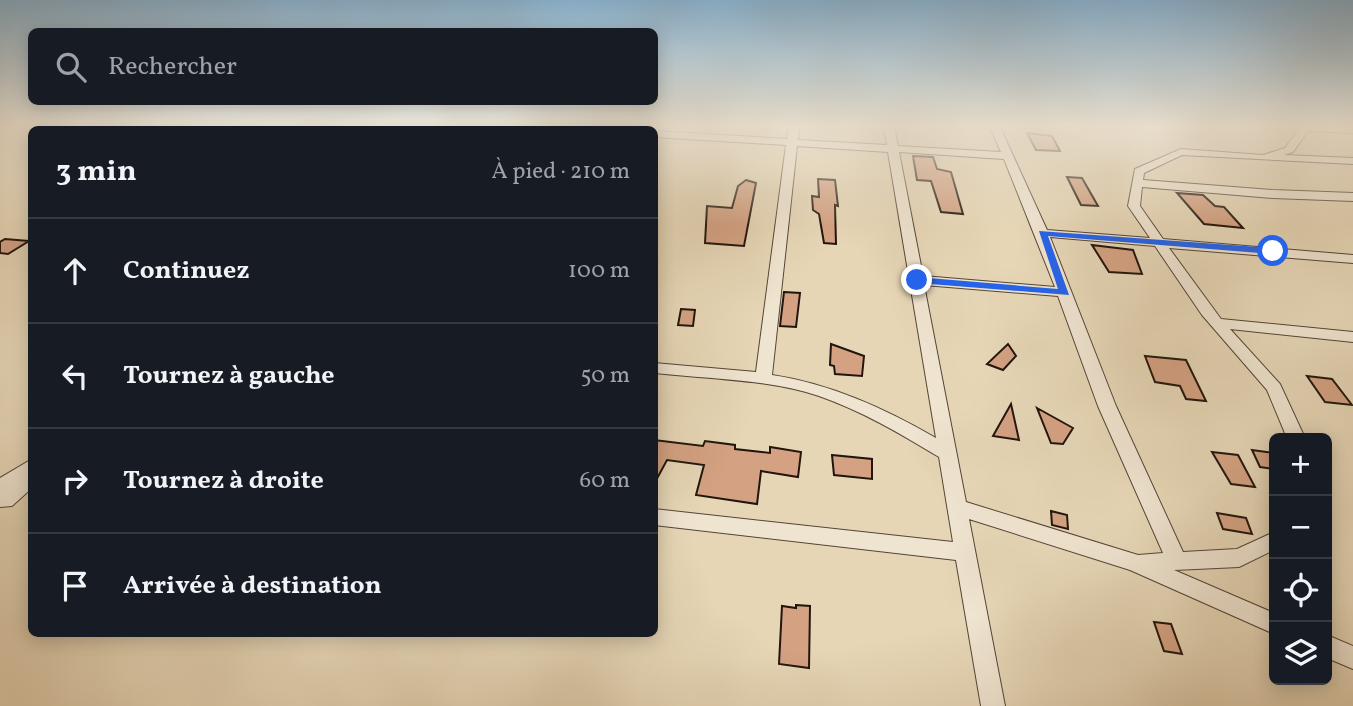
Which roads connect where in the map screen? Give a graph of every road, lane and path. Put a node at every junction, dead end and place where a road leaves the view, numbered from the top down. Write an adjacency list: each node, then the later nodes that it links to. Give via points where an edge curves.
1 (791, 160): 18 (street)
2 (894, 160): 13 (street)
3 (1010, 160): 9 (street)
4 (1163, 160): 7 (street, via 1139,171)
5 (1322, 160): 6 (street)
6 (1353, 161)
7 (1137, 183): 8 (street); 10 (street, via 1134,206)
8 (1353, 197)
9 (1042, 233): 10 (street); 14 (street)
10 (1159, 242): 11 (street); 15 (street)
11 (1347, 259): 12 (street)
12 (1353, 271)
13 (917, 280): 14 (street); 20 (street)
14 (1065, 292): 28 (street, via 1107,406)
15 (1217, 323): 16 (street); 19 (street, via 1274,388)
16 (1353, 337)
17 (658, 368): 18 (street)
18 (763, 378): 20 (street, via 824,392 887,418)
19 (1294, 433)
20 (948, 454): 24 (street)
21 (28, 470): 23 (street)
22 (28, 479): 23 (street)
23 (3, 493)
24 (958, 507): 27 (street); 29 (street)
25 (658, 517): 27 (street)
26 (1269, 543): 28 (street, via 1239,558)
27 (966, 552): 33 (street)
28 (1177, 561): 29 (street)
29 (1135, 563): 30 (street)
30 (1269, 622)
31 (1332, 648): 32 (street)
32 (1353, 658)
33 (993, 706)

